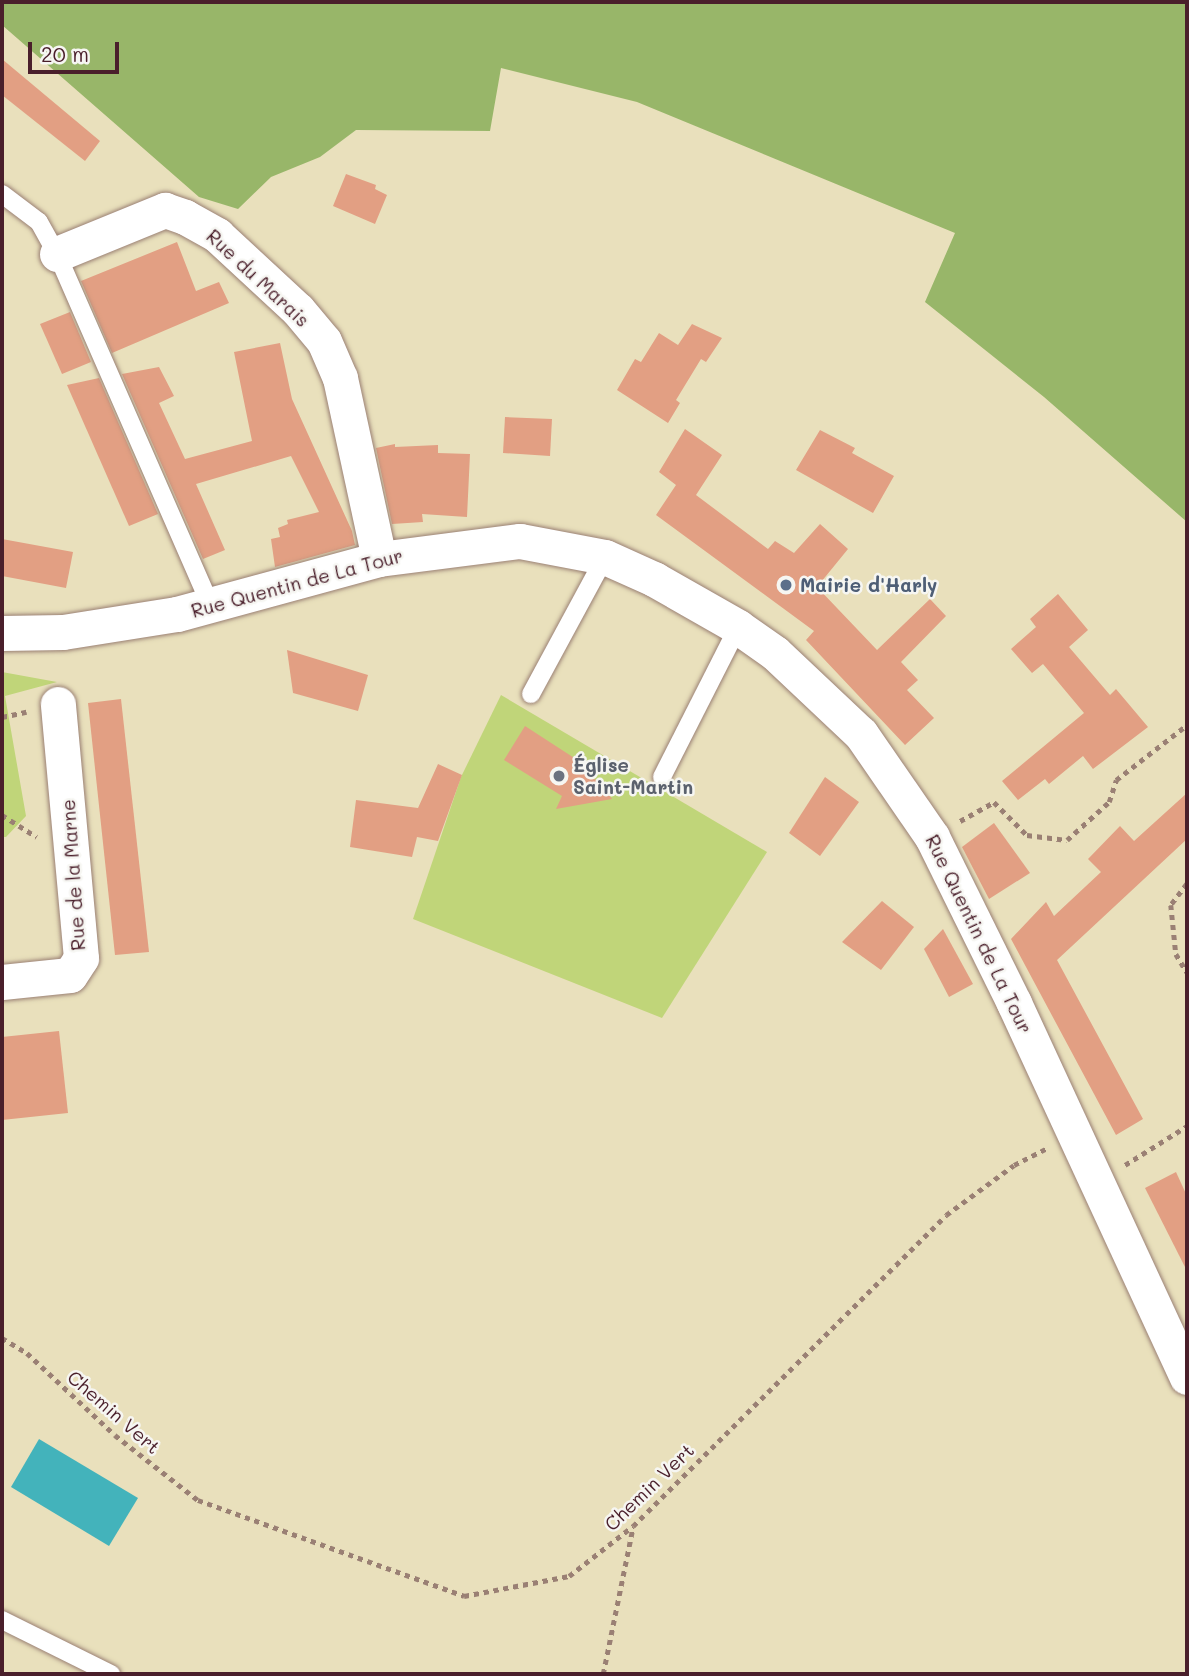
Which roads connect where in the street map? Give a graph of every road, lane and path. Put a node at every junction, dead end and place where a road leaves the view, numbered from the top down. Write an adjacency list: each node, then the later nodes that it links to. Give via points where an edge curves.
1 (2, 194): 2 (lane, via 39,222)
2 (57, 254): 4 (street, Rue du Marais, via 165,210 217,235 298,310 324,341 340,378); 5 (lane)
3 (605, 557): 4 (street, Rue Quentin de La Tour, via 520,541); 6 (street, Rue Quentin de La Tour); 8 (lane)
4 (379, 559): 5 (street, Rue Quentin de La Tour)
5 (210, 605): 7 (street, Rue Quentin de La Tour, via 63,632)
6 (738, 627): 11 (lane); 12 (street, Rue Quentin de La Tour, via 775,653 861,734)
7 (2, 633)
8 (531, 694)
9 (58, 704): 15 (street, Rue de la Marne, via 80,958 70,975)
10 (1187, 725): 12 (path, via 1116,780 1109,802 1067,841 1027,835 994,802)
11 (662, 777)
12 (932, 837): 17 (street, Rue Quentin de La Tour)
13 (1187, 884): 14 (path, via 1171,905 1177,954)
14 (1187, 972)
15 (2, 982)
16 (1187, 1126): 18 (path)
17 (1074, 1135): 18 (street, Rue Quentin de La Tour); 21 (path, Chemin Vert, via 1014,1165 946,1215)
18 (1096, 1181): 20 (street, Rue Quentin de La Tour)
19 (2, 1338): 21 (path, Chemin Vert, via 27,1353 115,1434 198,1500 464,1595 569,1576)
20 (1187, 1377)
21 (633, 1526): 24 (path)
22 (2, 1620): 23 (lane)
23 (111, 1674)
24 (603, 1674)

